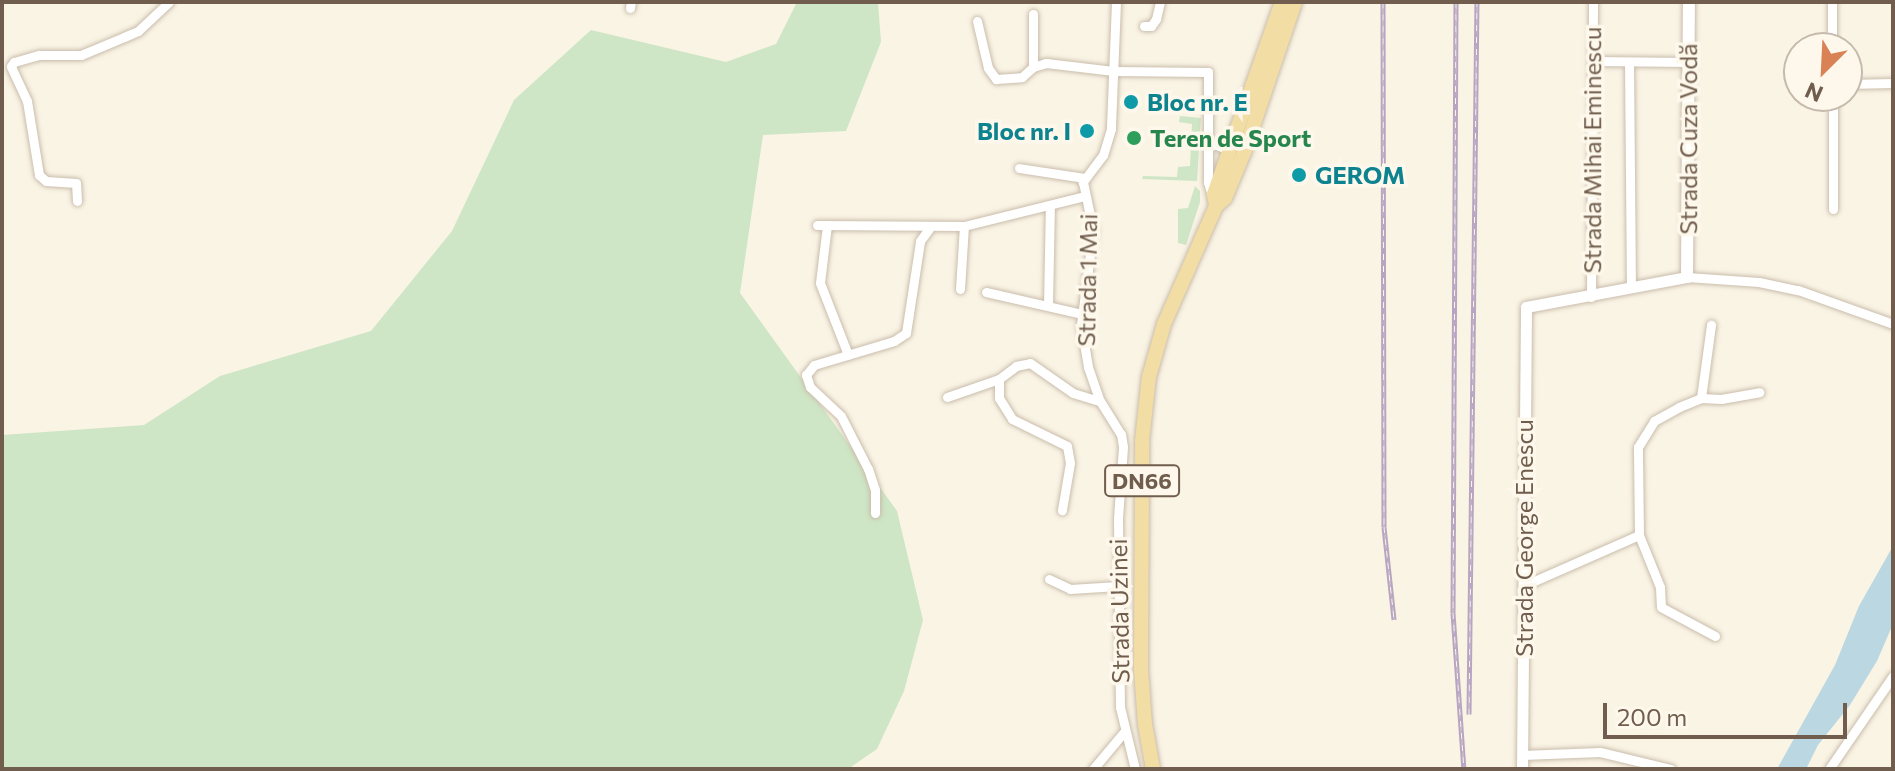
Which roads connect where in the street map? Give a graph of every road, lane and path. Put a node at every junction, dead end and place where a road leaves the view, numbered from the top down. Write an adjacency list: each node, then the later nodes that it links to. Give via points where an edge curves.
1 (169, 2): 26 (street, via 138,31 81,55 39,55 11,66 27,101 39,175 46,181 76,183)
2 (1116, 2): 17 (street)
3 (1160, 2): 11 (street, via 1156,19)
4 (1282, 2): 22 (main road, DN66)
5 (1295, 2): 28 (main road, DN66, via 1245,150 1225,198)
6 (1593, 2): 13 (street, Strada Mihai Eminescu)
7 (1689, 2): 15 (main road, Strada Cuza Vodă)
8 (1832, 2): 12 (street)
9 (1033, 14): 16 (street)
10 (977, 21): 16 (street, via 988,68 996,79 1022,77)
11 (1144, 26)
12 (1832, 32)
13 (1593, 61): 14 (street); 36 (street, Strada Mihai Eminescu)
14 (1629, 62): 15 (street); 33 (street)
15 (1688, 62): 32 (main road, Strada Cuza Vodă)
16 (1033, 67): 17 (street, via 1046,63)
17 (1114, 71): 21 (street, via 1208,72); 24 (street, via 1109,138)
18 (1893, 83): 19 (street)
19 (1863, 84)
20 (1833, 112): 29 (street)
21 (1208, 142): 22 (street); 28 (street, via 1208,191)
22 (1233, 145): 28 (main road, DN66, via 1214,194)
23 (1019, 168): 24 (street)
24 (1085, 178): 25 (street, Strada 1 Mai)
25 (1085, 196): 27 (street); 38 (street, Strada 1 Mai, via 1093,230)
26 (77, 201)
27 (1050, 205): 30 (street); 37 (street)
28 (1216, 206): 59 (main road, DN66, via 1157,344 1144,408 1141,669)
29 (1833, 209)
30 (964, 226): 31 (street); 34 (street)
31 (930, 227): 41 (street, via 920,241 906,333); 41 (street, via 822,225 820,283)
32 (1687, 277): 33 (street); 39 (street, via 1798,290)
33 (1631, 286): 36 (street)
34 (960, 289)
35 (986, 292): 37 (street)
36 (1591, 297): 51 (street, Strada George Enescu, via 1526,307)
37 (1048, 305): 38 (street)
38 (1082, 314): 46 (street, Strada 1 Mai, via 1083,350)
39 (1893, 324)
40 (1711, 325): 45 (street)
41 (848, 355): 48 (street, via 814,365 806,381 841,416 873,484)
42 (999, 379): 44 (street); 46 (street, via 1030,363 1073,393); 47 (street, via 999,398 1012,419 1067,446 1070,463)
43 (1759, 392): 45 (street)
44 (947, 397)
45 (1701, 398): 49 (street, via 1665,413 1645,431 1636,467)
46 (1102, 405): 52 (street, Strada Uzinei, via 1116,422 1123,447)
47 (1062, 510)
48 (875, 513)
49 (1639, 535): 51 (street); 53 (street, via 1660,587 1661,607)
50 (1049, 579): 52 (street, via 1070,589)
51 (1525, 585): 56 (street, Strada George Enescu)
52 (1118, 586): 55 (street, Strada Uzinei)
53 (1715, 636)
54 (1893, 676): 62 (street)
55 (1124, 732): 57 (street); 58 (street, Strada Uzinei)
56 (1522, 755): 60 (street, Strada George Enescu); 61 (street, via 1600,752)
57 (1093, 769)
58 (1135, 769)
59 (1153, 769)
60 (1522, 769)
61 (1671, 769)
62 (1829, 769)

